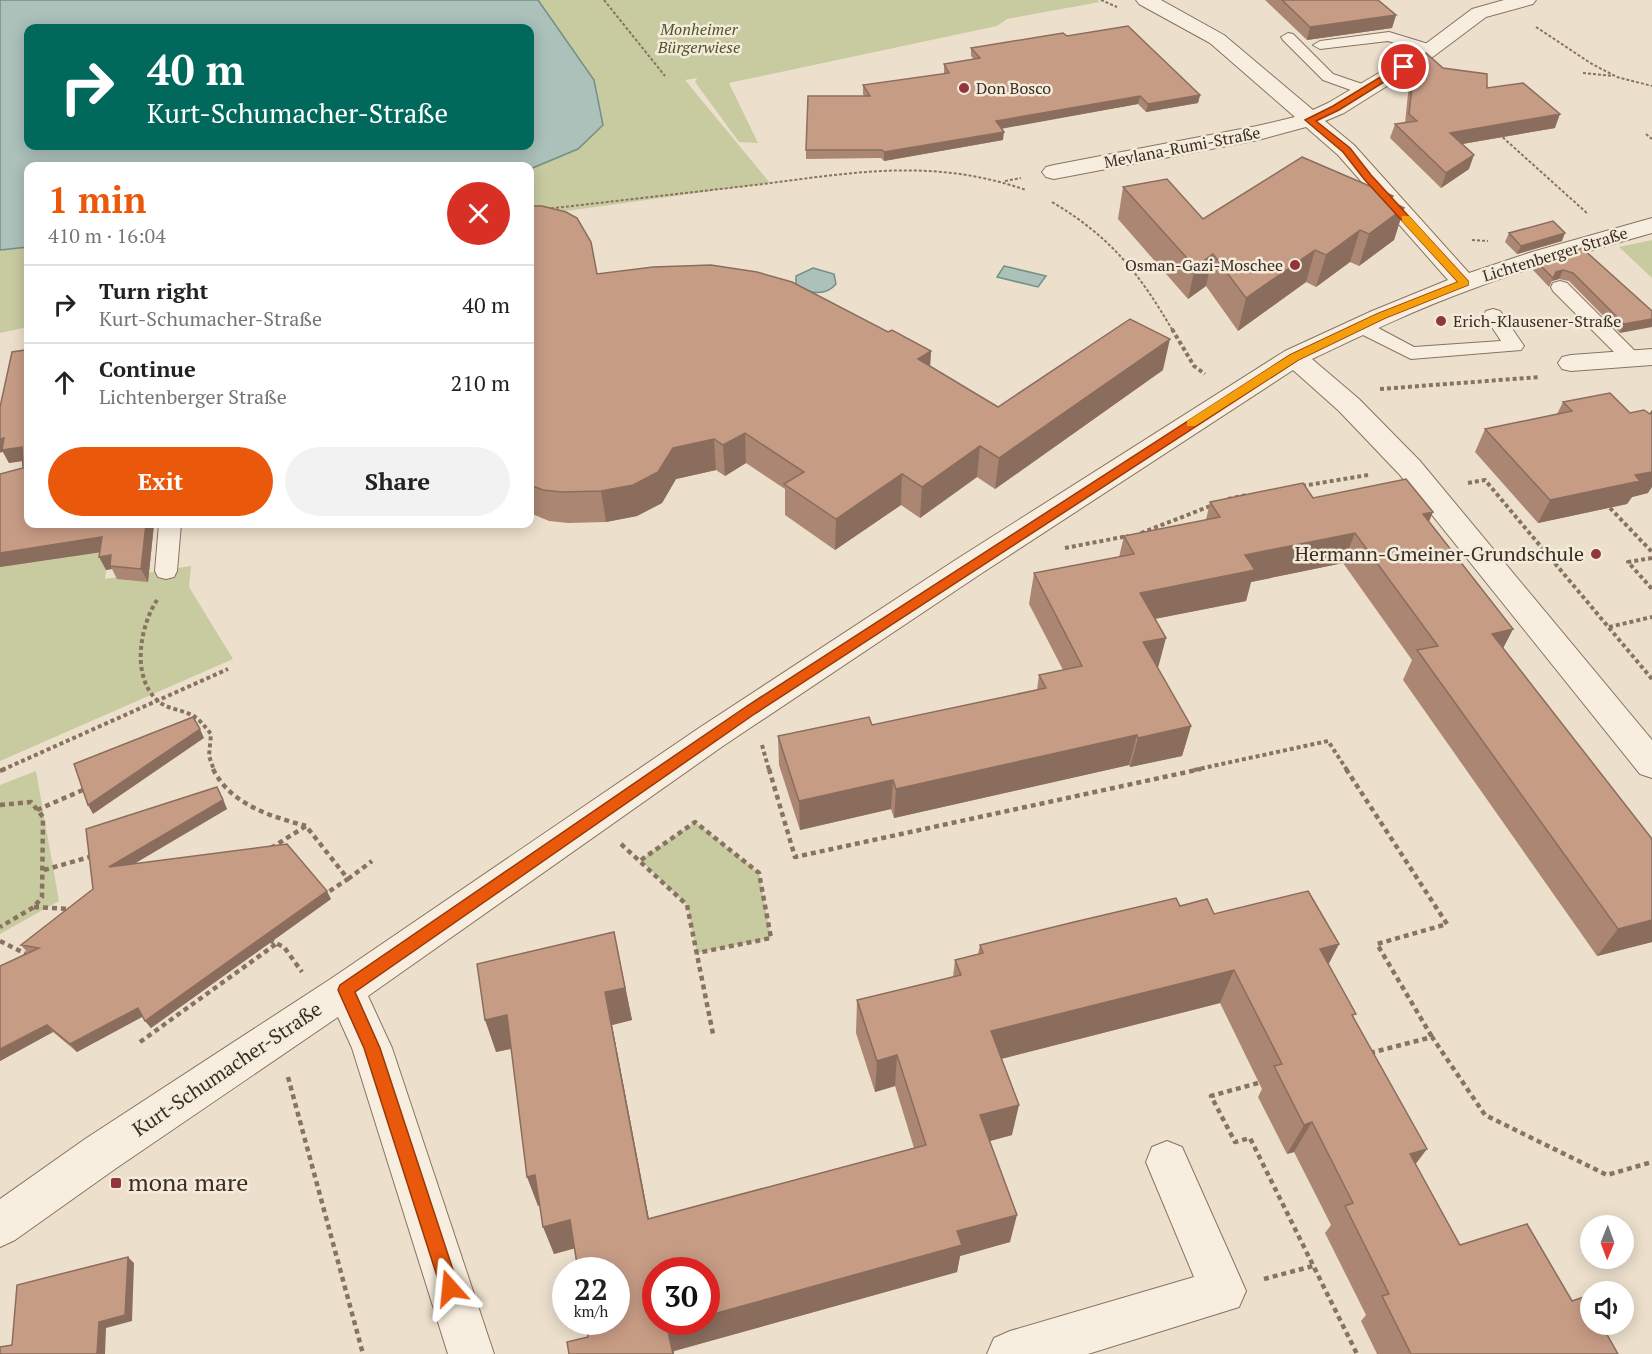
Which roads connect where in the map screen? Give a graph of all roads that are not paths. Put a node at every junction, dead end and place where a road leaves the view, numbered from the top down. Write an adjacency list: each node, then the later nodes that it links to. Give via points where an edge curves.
1 (1146, 0): 7 (street, via 1217,39)
2 (1526, 0): 5 (street, Mevlana-Rumi-Straße, via 1479,13)
3 (1288, 37): 6 (lane, via 1328,77)
4 (1320, 45): 5 (lane, via 1389,36)
5 (1430, 49): 6 (street, Mevlana-Rumi-Straße)
6 (1365, 90): 7 (street, Mevlana-Rumi-Straße)
7 (1310, 120): 8 (street, Mevlana-Rumi-Straße, via 1258,134); 10 (street, via 1346,150)
8 (1054, 172)
9 (1652, 225): 10 (street, Lichtenberger Straße)
10 (1464, 283): 13 (street, Lichtenberger Straße)
11 (1560, 287): 15 (lane)
12 (1493, 315): 13 (lane, via 1514,346 1411,353)
13 (1360, 326): 14 (street, Lichtenberger Straße)
14 (1294, 357): 19 (street, via 1349,405 1410,468); 20 (street, Kurt-Schumacher-Straße, via 752,709)
15 (1641, 358): 16 (street)
16 (1571, 363)
17 (170, 528): 18 (lane)
18 (166, 571)
19 (1652, 764)
20 (335, 997): 22 (street, Kurt-Schumacher-Straße); 23 (street, via 372,1048)
21 (1167, 1162): 24 (street, via 1223,1291)
22 (0, 1225)
23 (471, 1354)
24 (1010, 1354)

